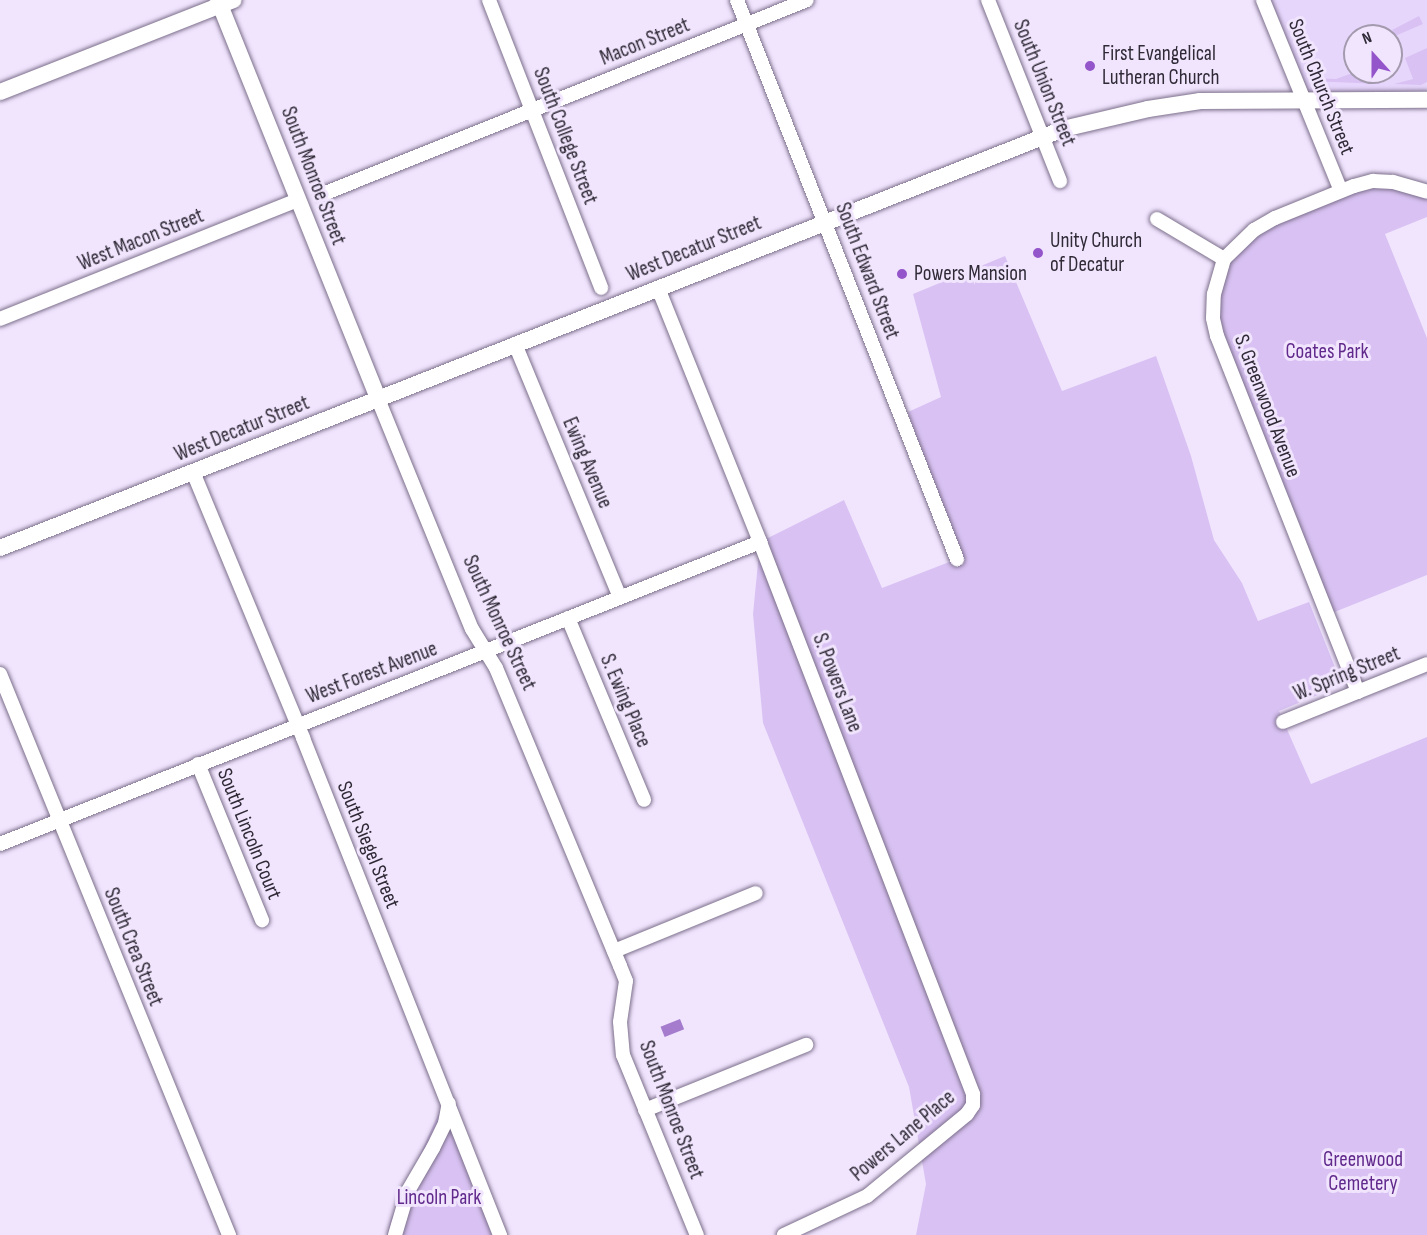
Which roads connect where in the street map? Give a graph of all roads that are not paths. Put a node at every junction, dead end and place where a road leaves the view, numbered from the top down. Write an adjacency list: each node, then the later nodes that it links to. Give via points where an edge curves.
1 (489, 0): 11 (street, South College Street)
2 (737, 0): 7 (street, South Edward Street)
3 (807, 0): 7 (street, Macon Street)
4 (988, 0): 12 (street, South Union Street)
5 (1263, 0): 9 (street, South Church Street)
6 (224, 2): 8 (street); 17 (street, South Monroe Street)
7 (747, 25): 11 (street, Macon Street); 19 (street, South Edward Street)
8 (0, 92)
9 (1304, 100): 10 (street, West Decatur Street); 12 (street, West Decatur Street, via 1189,103 1087,121); 14 (street, South Church Street)
10 (1427, 100)
11 (532, 110): 16 (street); 21 (street, South College Street)
12 (1043, 135): 13 (street, South Union Street); 19 (street, West Decatur Street)
13 (1060, 181)
14 (1341, 191): 15 (street, via 1373,181 1393,182); 20 (street, via 1254,230)
15 (1427, 192)
16 (323, 194)
17 (298, 200): 23 (street, West Macon Street); 25 (street, South Monroe Street)
18 (1157, 219): 20 (street)
19 (825, 221): 22 (street, West Decatur Street); 29 (street, South Edward Street)
20 (1224, 259): 35 (street, S. Greenwood Avenue, via 1214,294 1217,336)
21 (601, 288)
22 (658, 288): 24 (street, West Decatur Street); 27 (street, S. Powers Lane)
23 (0, 319)
24 (515, 344): 25 (street, West Decatur Street); 30 (street, Ewing Avenue)
25 (378, 399): 26 (street, West Decatur Street); 32 (street, South Monroe Street, via 472,629)
26 (194, 472): 28 (street, West Decatur Street); 37 (street, South Siegel Street)
27 (760, 542): 30 (street, West Forest Avenue); 46 (street, S. Powers Lane)
28 (0, 548)
29 (957, 559)
30 (620, 597): 31 (street, West Forest Avenue)
31 (568, 618): 32 (street, West Forest Avenue); 39 (street, S. Ewing Place)
32 (485, 651): 37 (street, West Forest Avenue); 44 (street, South Monroe Street, via 496,668)
33 (1427, 664): 35 (street, W. Spring Street)
34 (0, 674): 40 (street, South Crea Street)
35 (1358, 692): 36 (street, W. Spring Street)
36 (1283, 722)
37 (298, 725): 38 (street, West Forest Avenue); 47 (street, South Siegel Street)
38 (198, 765): 40 (street, West Forest Avenue); 43 (street, South Lincoln Court)
39 (645, 800)
40 (59, 820): 41 (street, West Forest Avenue); 49 (street, South Crea Street)
41 (0, 844)
42 (756, 893): 44 (street)
43 (262, 920)
44 (614, 951): 48 (street, South Monroe Street, via 626,981 620,1040)
45 (806, 1045): 48 (street)
46 (973, 1094): 53 (street, Powers Lane Place, via 973,1106 967,1114 867,1196)
47 (449, 1103): 50 (street, via 445,1123 408,1191); 51 (street, South Siegel Street)
48 (645, 1110): 52 (street, South Monroe Street)
49 (229, 1235)
50 (395, 1235)
51 (501, 1235)
52 (697, 1235)
53 (784, 1235)

